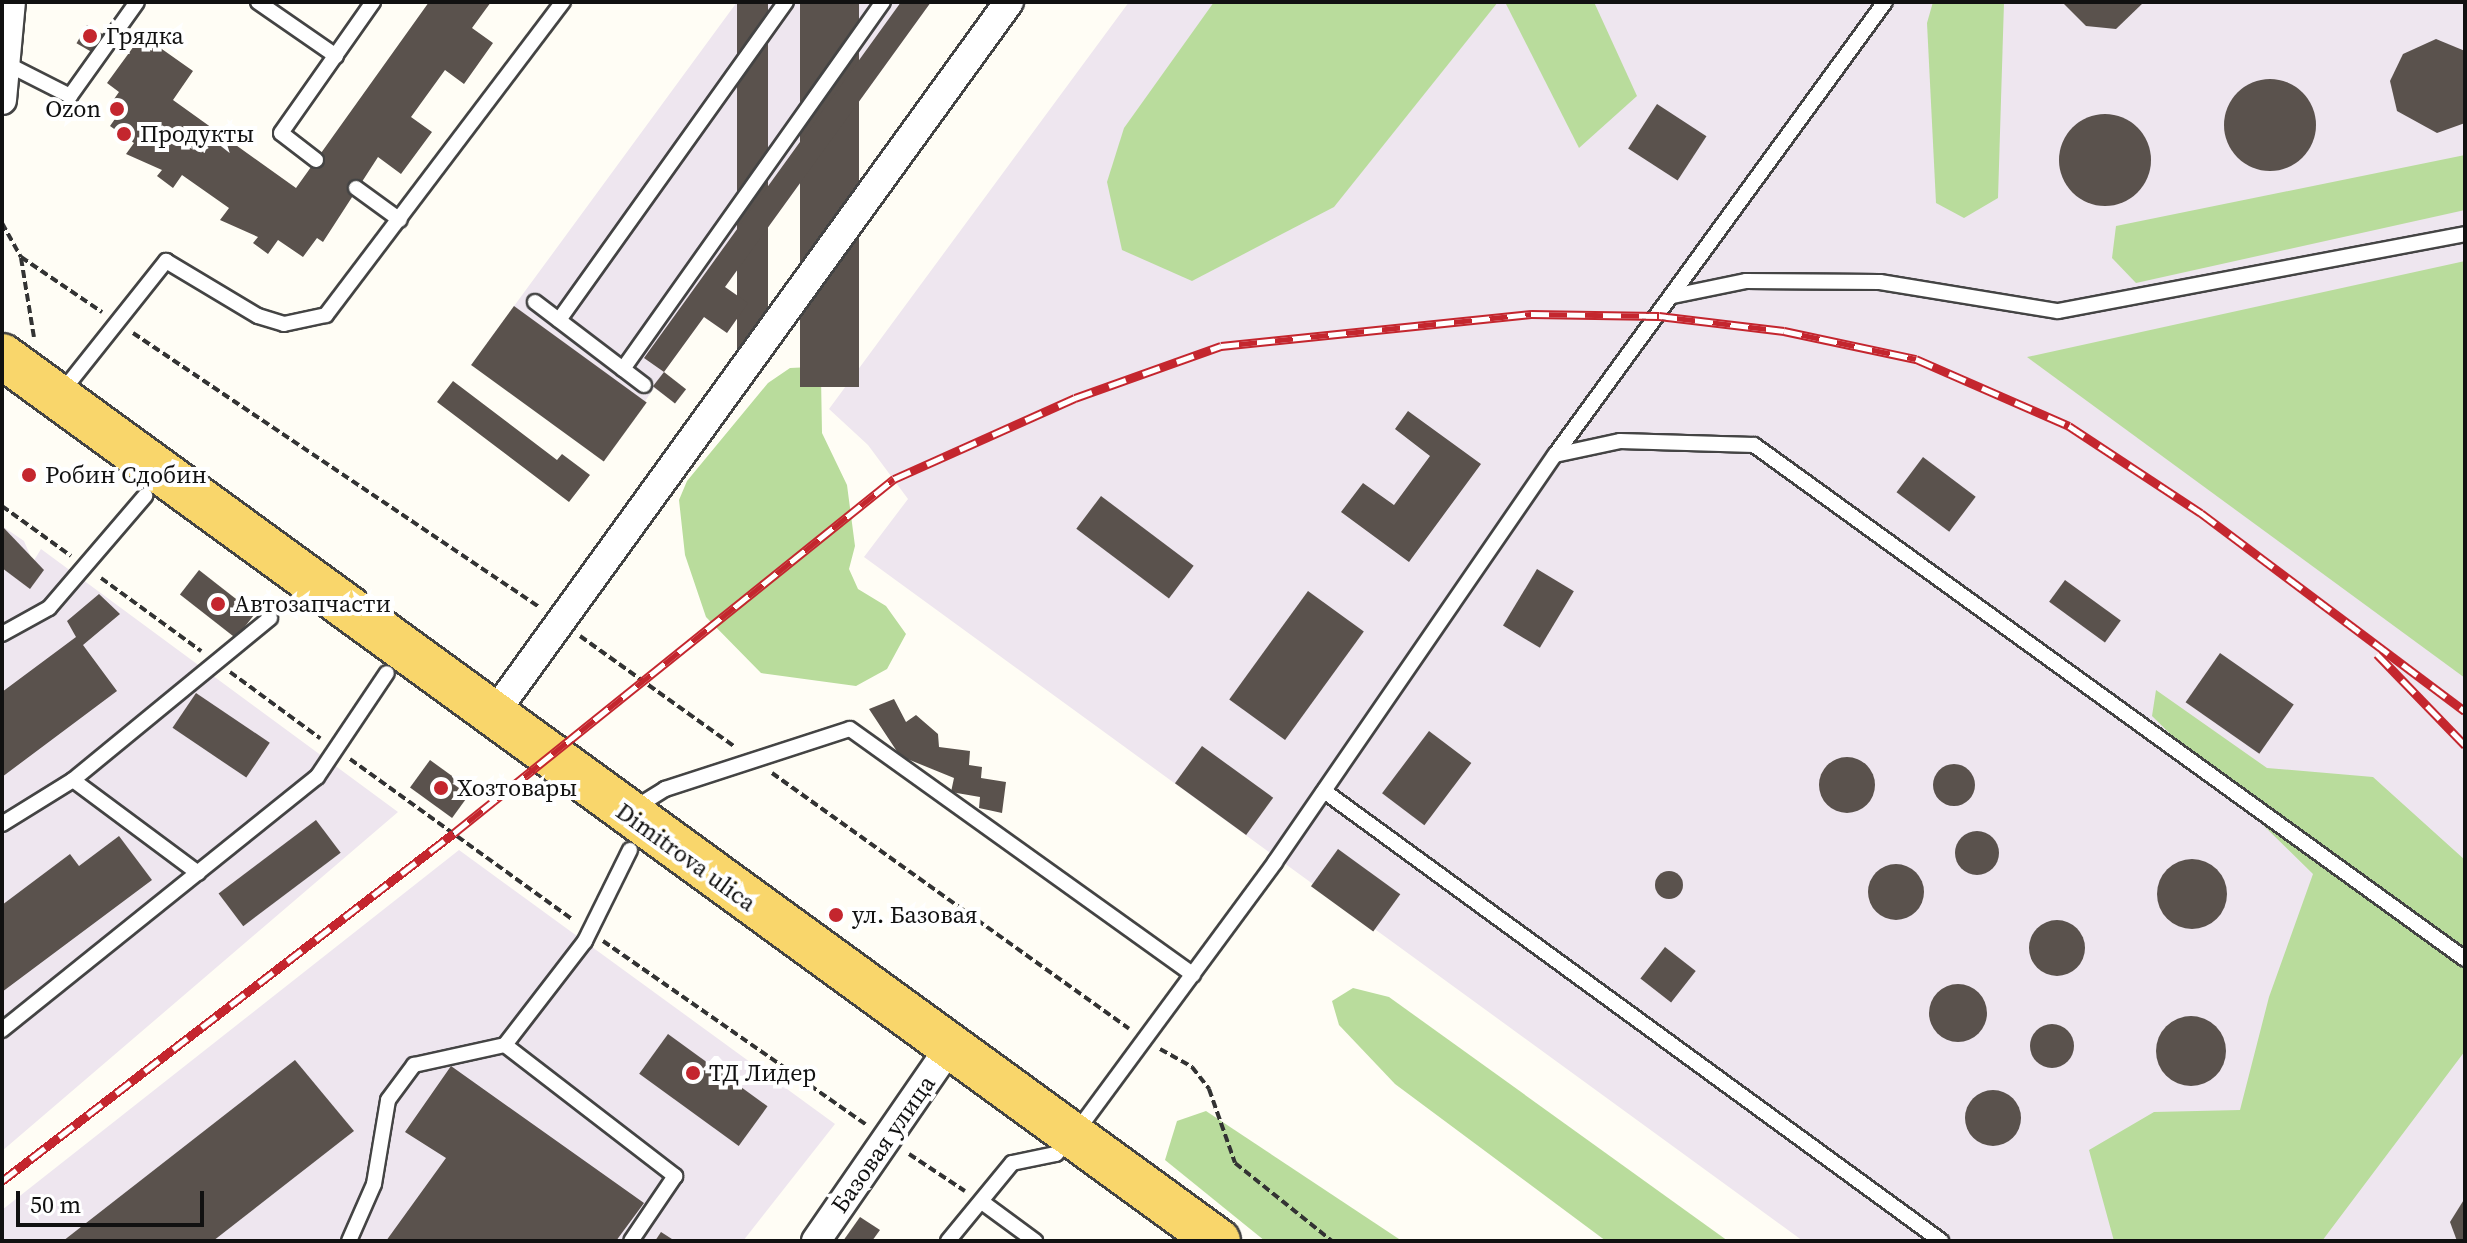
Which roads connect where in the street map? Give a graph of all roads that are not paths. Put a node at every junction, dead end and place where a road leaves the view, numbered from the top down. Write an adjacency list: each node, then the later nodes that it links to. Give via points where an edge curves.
1 (11, 2): 11 (street)
2 (137, 2): 11 (lane, via 70,96)
3 (258, 2): 10 (lane)
4 (373, 2): 10 (lane)
5 (563, 2): 15 (lane)
6 (786, 2): 19 (lane)
7 (883, 2): 21 (lane)
8 (1009, 2): 30 (street)
9 (1885, 2): 17 (lane)
10 (336, 56): 13 (lane, via 281,133)
11 (5, 63): 12 (street)
12 (2, 100)
13 (316, 160)
14 (356, 188): 15 (lane)
15 (400, 220): 24 (lane, via 345,295 306,322 258,316 166,261)
16 (2465, 234): 17 (lane, via 2058,311 1880,282 1746,281)
17 (1673, 296): 25 (lane)
18 (535, 302): 19 (lane)
19 (559, 320): 21 (lane)
20 (17, 352): 24 (main road, Dimitrova ulica)
21 (623, 369): 22 (lane)
22 (644, 385)
23 (2, 394): 26 (main road, Dimitrova ulica)
24 (58, 397): 30 (main road, Dimitrova ulica)
25 (1555, 455): 32 (lane); 36 (lane, via 1620,441 1754,445)
26 (145, 496): 28 (lane, via 49,608); 29 (main road, Dimitrova ulica)
27 (270, 618): 31 (lane)
28 (2, 634)
29 (387, 673): 34 (main road, Dimitrova ulica); 35 (lane, via 317,777)
30 (493, 715): 34 (main road, Dimitrova ulica)
31 (73, 780): 33 (lane); 35 (lane)
32 (1324, 791): 37 (lane); 50 (lane)
33 (2, 824)
34 (628, 832): 37 (lane, via 665,789 850,729); 39 (lane, via 590,932); 40 (main road, Dimitrova ulica)
35 (198, 873): 38 (lane)
36 (2465, 959)
37 (1193, 975): 41 (lane)
38 (2, 1030)
39 (505, 1045): 43 (lane, via 414,1065 388,1100 374,1184); 44 (lane, via 675,1176)
40 (943, 1058): 41 (main road, Dimitrova ulica); 45 (street, Базовая улица)
41 (1065, 1145): 42 (lane, via 1012,1163); 48 (main road, Dimitrova ulica); 49 (main road, Dimitrova ulica)
42 (982, 1202): 46 (lane); 47 (lane)
43 (349, 1241)
44 (631, 1241)
45 (816, 1241)
46 (948, 1241)
47 (1035, 1241)
48 (1174, 1241)
49 (1218, 1241)
50 (1941, 1241)

